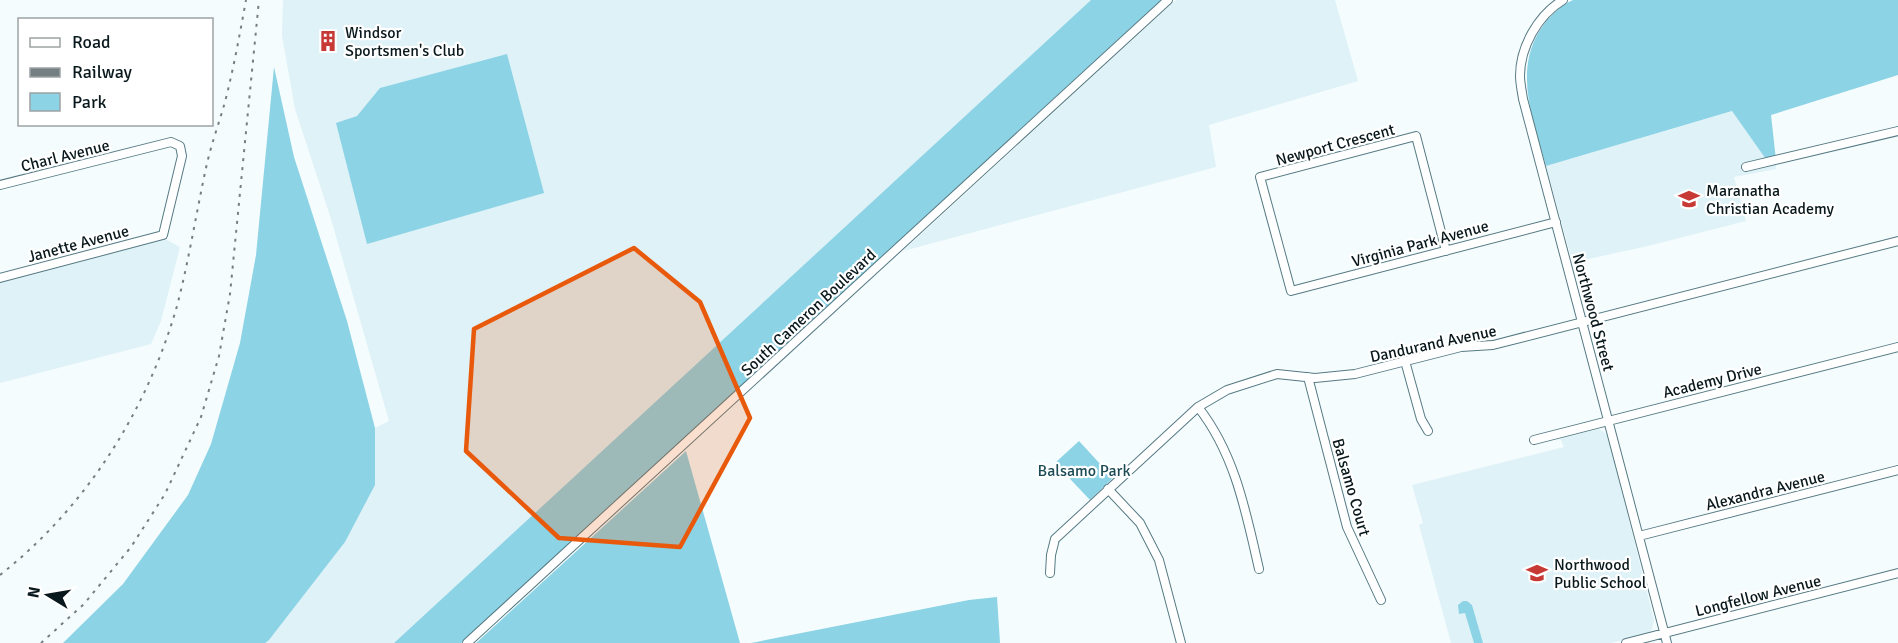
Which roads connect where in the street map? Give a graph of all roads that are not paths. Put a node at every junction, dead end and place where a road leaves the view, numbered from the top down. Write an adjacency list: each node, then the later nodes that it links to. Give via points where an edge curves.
1 (1168, 0): 28 (street, South Cameron Boulevard)
2 (1563, 0): 6 (street, Northwood Street, via 1541,19 1529,38 1520,75)
3 (1898, 131): 4 (street)
4 (1746, 167)
5 (0, 185): 7 (street, Charl Avenue, via 171,142 180,146 182,156)
6 (1556, 222): 9 (street, Virginia Park Avenue); 12 (street, Northwood Street)
7 (163, 235): 10 (street, Janette Avenue)
8 (1898, 241): 12 (street, Dandurand Avenue)
9 (1446, 250): 11 (street, Virginia Park Avenue); 11 (street, Newport Crescent, via 1416,136 1260,177)
10 (0, 278)
11 (1291, 291)
12 (1583, 322): 14 (street, Dandurand Avenue); 17 (street, Northwood Street)
13 (1898, 347): 17 (street, Academy Drive)
14 (1405, 362): 15 (street, Dandurand Avenue, via 1355,374); 18 (street)
15 (1308, 377): 16 (street, Dandurand Avenue, via 1277,375 1254,380); 26 (street, Balsamo Court, via 1347,528)
16 (1198, 407): 21 (street, Dandurand Avenue); 23 (street, via 1226,455 1240,489)
17 (1609, 421): 19 (street, Academy Drive); 22 (street, Northwood Street)
18 (1428, 431)
19 (1534, 441)
20 (1898, 470): 22 (street, Alexandra Avenue)
21 (1108, 489): 24 (street, Dandurand Avenue, via 1055,539); 29 (street, via 1140,523 1159,560)
22 (1639, 536): 27 (street, Northwood Street)
23 (1259, 569)
24 (1050, 573)
25 (1898, 573): 27 (street, Longfellow Avenue)
26 (1381, 600)
27 (1664, 633): 30 (street, Longfellow Avenue); 31 (street, Northwood Street)
28 (468, 643)
29 (1181, 643)
30 (1626, 643)
31 (1667, 643)

